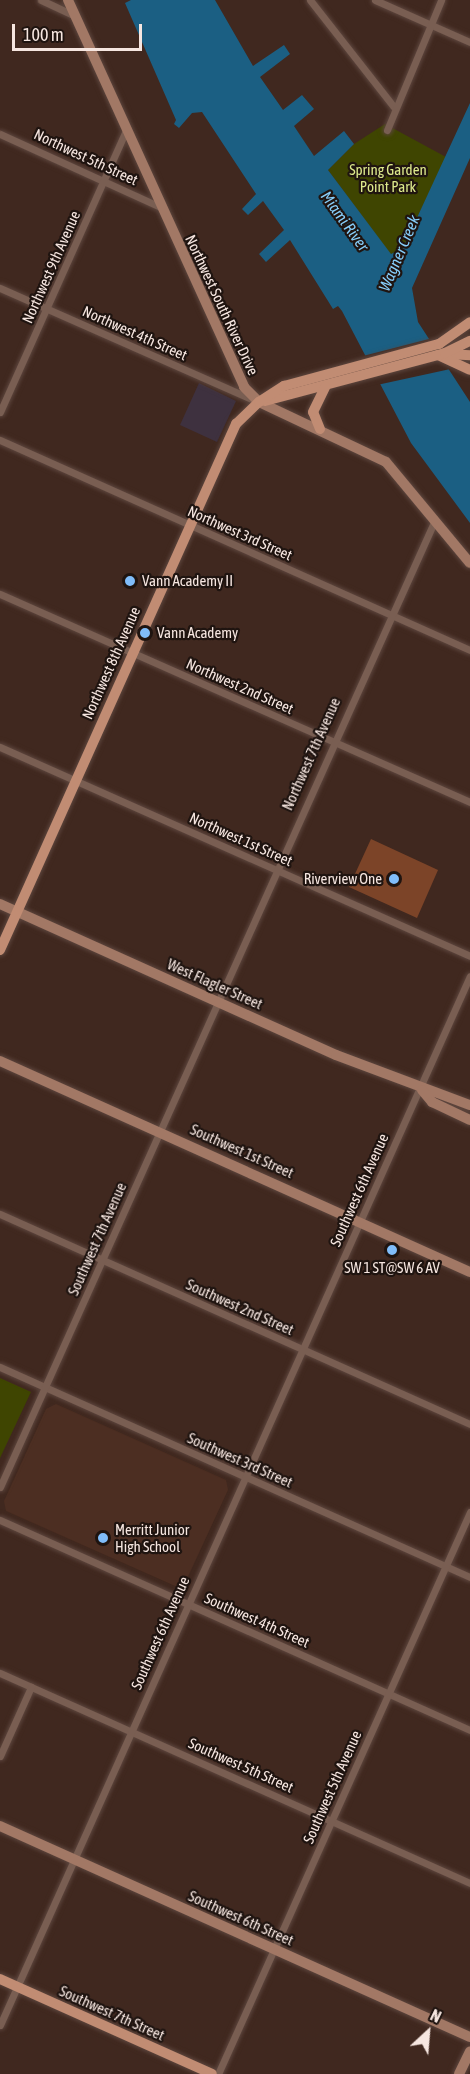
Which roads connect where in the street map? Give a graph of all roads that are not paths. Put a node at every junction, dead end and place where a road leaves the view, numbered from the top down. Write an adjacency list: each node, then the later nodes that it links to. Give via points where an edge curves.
1 (41, 0): 6 (street)
2 (68, 0): 6 (main road, Northwest South River Drive)
3 (310, 0): 9 (street)
4 (375, 0): 7 (street)
5 (441, 0): 7 (street)
6 (73, 15): 11 (main road, Northwest South River Drive)
7 (430, 24): 8 (street); 9 (street)
8 (470, 42)
9 (393, 106): 10 (street)
10 (387, 130)
11 (125, 132): 13 (street, Northwest 9th Avenue); 14 (main road, Northwest South River Drive)
12 (0, 134): 13 (street, Northwest 5th Street)
13 (104, 181): 14 (street, Northwest 5th Street); 16 (street, Northwest 9th Avenue)
14 (160, 207): 20 (main road, Northwest South River Drive, via 235,372)
15 (0, 288): 16 (street, Northwest 4th Street)
16 (46, 309): 20 (street, Northwest 4th Street); 21 (street, Northwest 9th Avenue)
17 (470, 322): 20 (main road, via 459,334 439,344 284,386)
18 (466, 356): 19 (main road, via 441,354)
19 (325, 387): 20 (main road); 22 (main road, via 313,412)
20 (259, 402): 22 (main road, Northwest South River Drive); 25 (main road, Northwest 8th Avenue, via 232,429)
21 (0, 412)
22 (320, 429): 24 (main road, Northwest South River Drive, via 386,462)
23 (0, 440): 25 (street, Northwest 3rd Street)
24 (435, 520): 26 (main road, Northwest South River Drive); 28 (street, Northwest 7th Avenue)
25 (189, 525): 28 (street, Northwest 3rd Street); 30 (main road, Northwest 8th Avenue)
26 (470, 563)
27 (0, 594): 30 (street, Northwest 2nd Street)
28 (390, 614): 29 (street, Northwest 3rd Street); 31 (street, Northwest 7th Avenue)
29 (470, 650)
30 (132, 652): 31 (street, Northwest 2nd Street); 33 (main road, Northwest 8th Avenue)
31 (333, 742): 34 (street, Northwest 2nd Street); 35 (street, Northwest 7th Avenue)
32 (0, 747): 33 (street, Northwest 1st Street)
33 (75, 781): 35 (street, Northwest 1st Street); 37 (main road, Northwest 8th Avenue)
34 (470, 802)
35 (276, 869): 39 (street, Northwest 1st Street); 41 (street, Northwest 7th Avenue)
36 (0, 904): 37 (main road, West Flagler Street)
37 (17, 912): 38 (main road, Northwest 8th Avenue); 41 (main road, West Flagler Street)
38 (0, 950)
39 (470, 956)
40 (470, 976): 43 (street, Southwest 6th Avenue)
41 (217, 1002): 43 (main road, West Flagler Street); 46 (street, Southwest 7th Avenue)
42 (0, 1061): 46 (main road, Southwest 1st Street)
43 (419, 1088): 44 (main road, West Flagler Street); 45 (main road, West Flagler Street, via 432,1102); 48 (street, Southwest 6th Avenue)
44 (470, 1105)
45 (470, 1120)
46 (160, 1130): 48 (main road, Southwest 1st Street); 49 (street, Southwest 7th Avenue)
47 (0, 1214): 49 (street, Southwest 2nd Street)
48 (360, 1221): 50 (main road, Southwest 1st Street); 51 (street, Southwest 6th Avenue)
49 (102, 1260): 51 (street, Southwest 2nd Street); 53 (street, Southwest 7th Avenue)
50 (470, 1272)
51 (302, 1349): 54 (street, Southwest 2nd Street); 55 (street, Southwest 6th Avenue)
52 (0, 1367): 53 (street, Southwest 3rd Street)
53 (45, 1387): 55 (street, Southwest 3rd Street); 56 (street, Southwest 7th Avenue)
54 (470, 1424)
55 (245, 1477): 59 (street, Southwest 3rd Street); 61 (street, Southwest 6th Avenue)
56 (0, 1486)
57 (470, 1512): 59 (street, Southwest 5th Avenue)
58 (0, 1520): 61 (street, Southwest 4th Street)
59 (446, 1566): 60 (street, Southwest 3rd Street); 64 (street, Southwest 5th Avenue)
60 (470, 1577)
61 (188, 1604): 64 (street, Southwest 4th Street); 66 (street, Southwest 6th Avenue)
62 (0, 1673): 63 (street, Southwest 5th Street)
63 (31, 1687): 66 (street, Southwest 5th Street); 67 (street)
64 (388, 1694): 65 (street, Southwest 4th Street); 68 (street, Southwest 5th Avenue)
65 (470, 1730)
66 (131, 1732): 68 (street, Southwest 5th Street); 70 (street, Southwest 6th Avenue)
67 (0, 1756)
68 (332, 1821): 71 (street, Southwest 5th Street); 72 (street, Southwest 5th Avenue)
69 (0, 1826): 70 (main road, Southwest 6th Street)
70 (74, 1859): 72 (main road, Southwest 6th Street); 74 (street, Southwest 6th Avenue)
71 (470, 1883)
72 (274, 1949): 76 (main road, Southwest 6th Street); 79 (street, Southwest 5th Avenue)
73 (0, 1979): 74 (main road, Southwest 7th Street)
74 (17, 1987): 75 (street, Southwest 6th Avenue); 78 (main road, Southwest 7th Street)
75 (0, 2025)
76 (470, 2037)
77 (470, 2051): 80 (main road)
78 (212, 2074)
79 (218, 2074)
80 (459, 2074)

